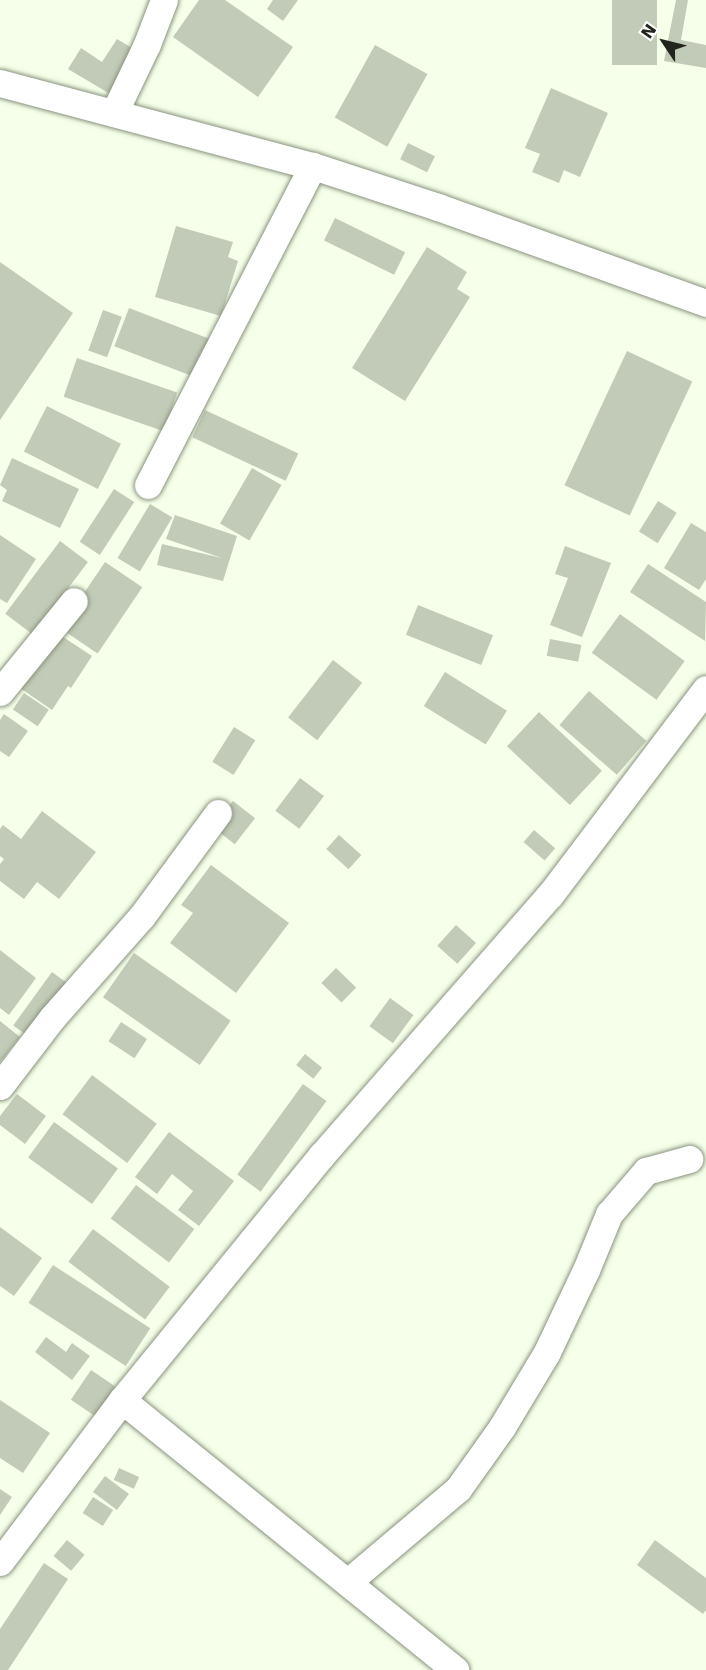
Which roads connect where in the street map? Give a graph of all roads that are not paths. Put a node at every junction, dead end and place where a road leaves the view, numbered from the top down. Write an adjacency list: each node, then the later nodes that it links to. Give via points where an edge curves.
1 (164, 0): 3 (street)
2 (0, 83): 3 (street)
3 (114, 113): 4 (street)
4 (313, 166): 5 (street); 6 (street)
5 (706, 303)
6 (148, 485)
7 (74, 601): 9 (street)
8 (706, 689): 13 (street, via 550,896 322,1155)
9 (0, 692)
10 (218, 813): 11 (street, via 142,916 52,1018)
11 (0, 1086)
12 (689, 1159): 15 (street, via 646,1171 609,1214 548,1352 496,1436 458,1489)
13 (122, 1400): 14 (street); 15 (street)
14 (0, 1562)
15 (349, 1581): 16 (street)
16 (456, 1670)

